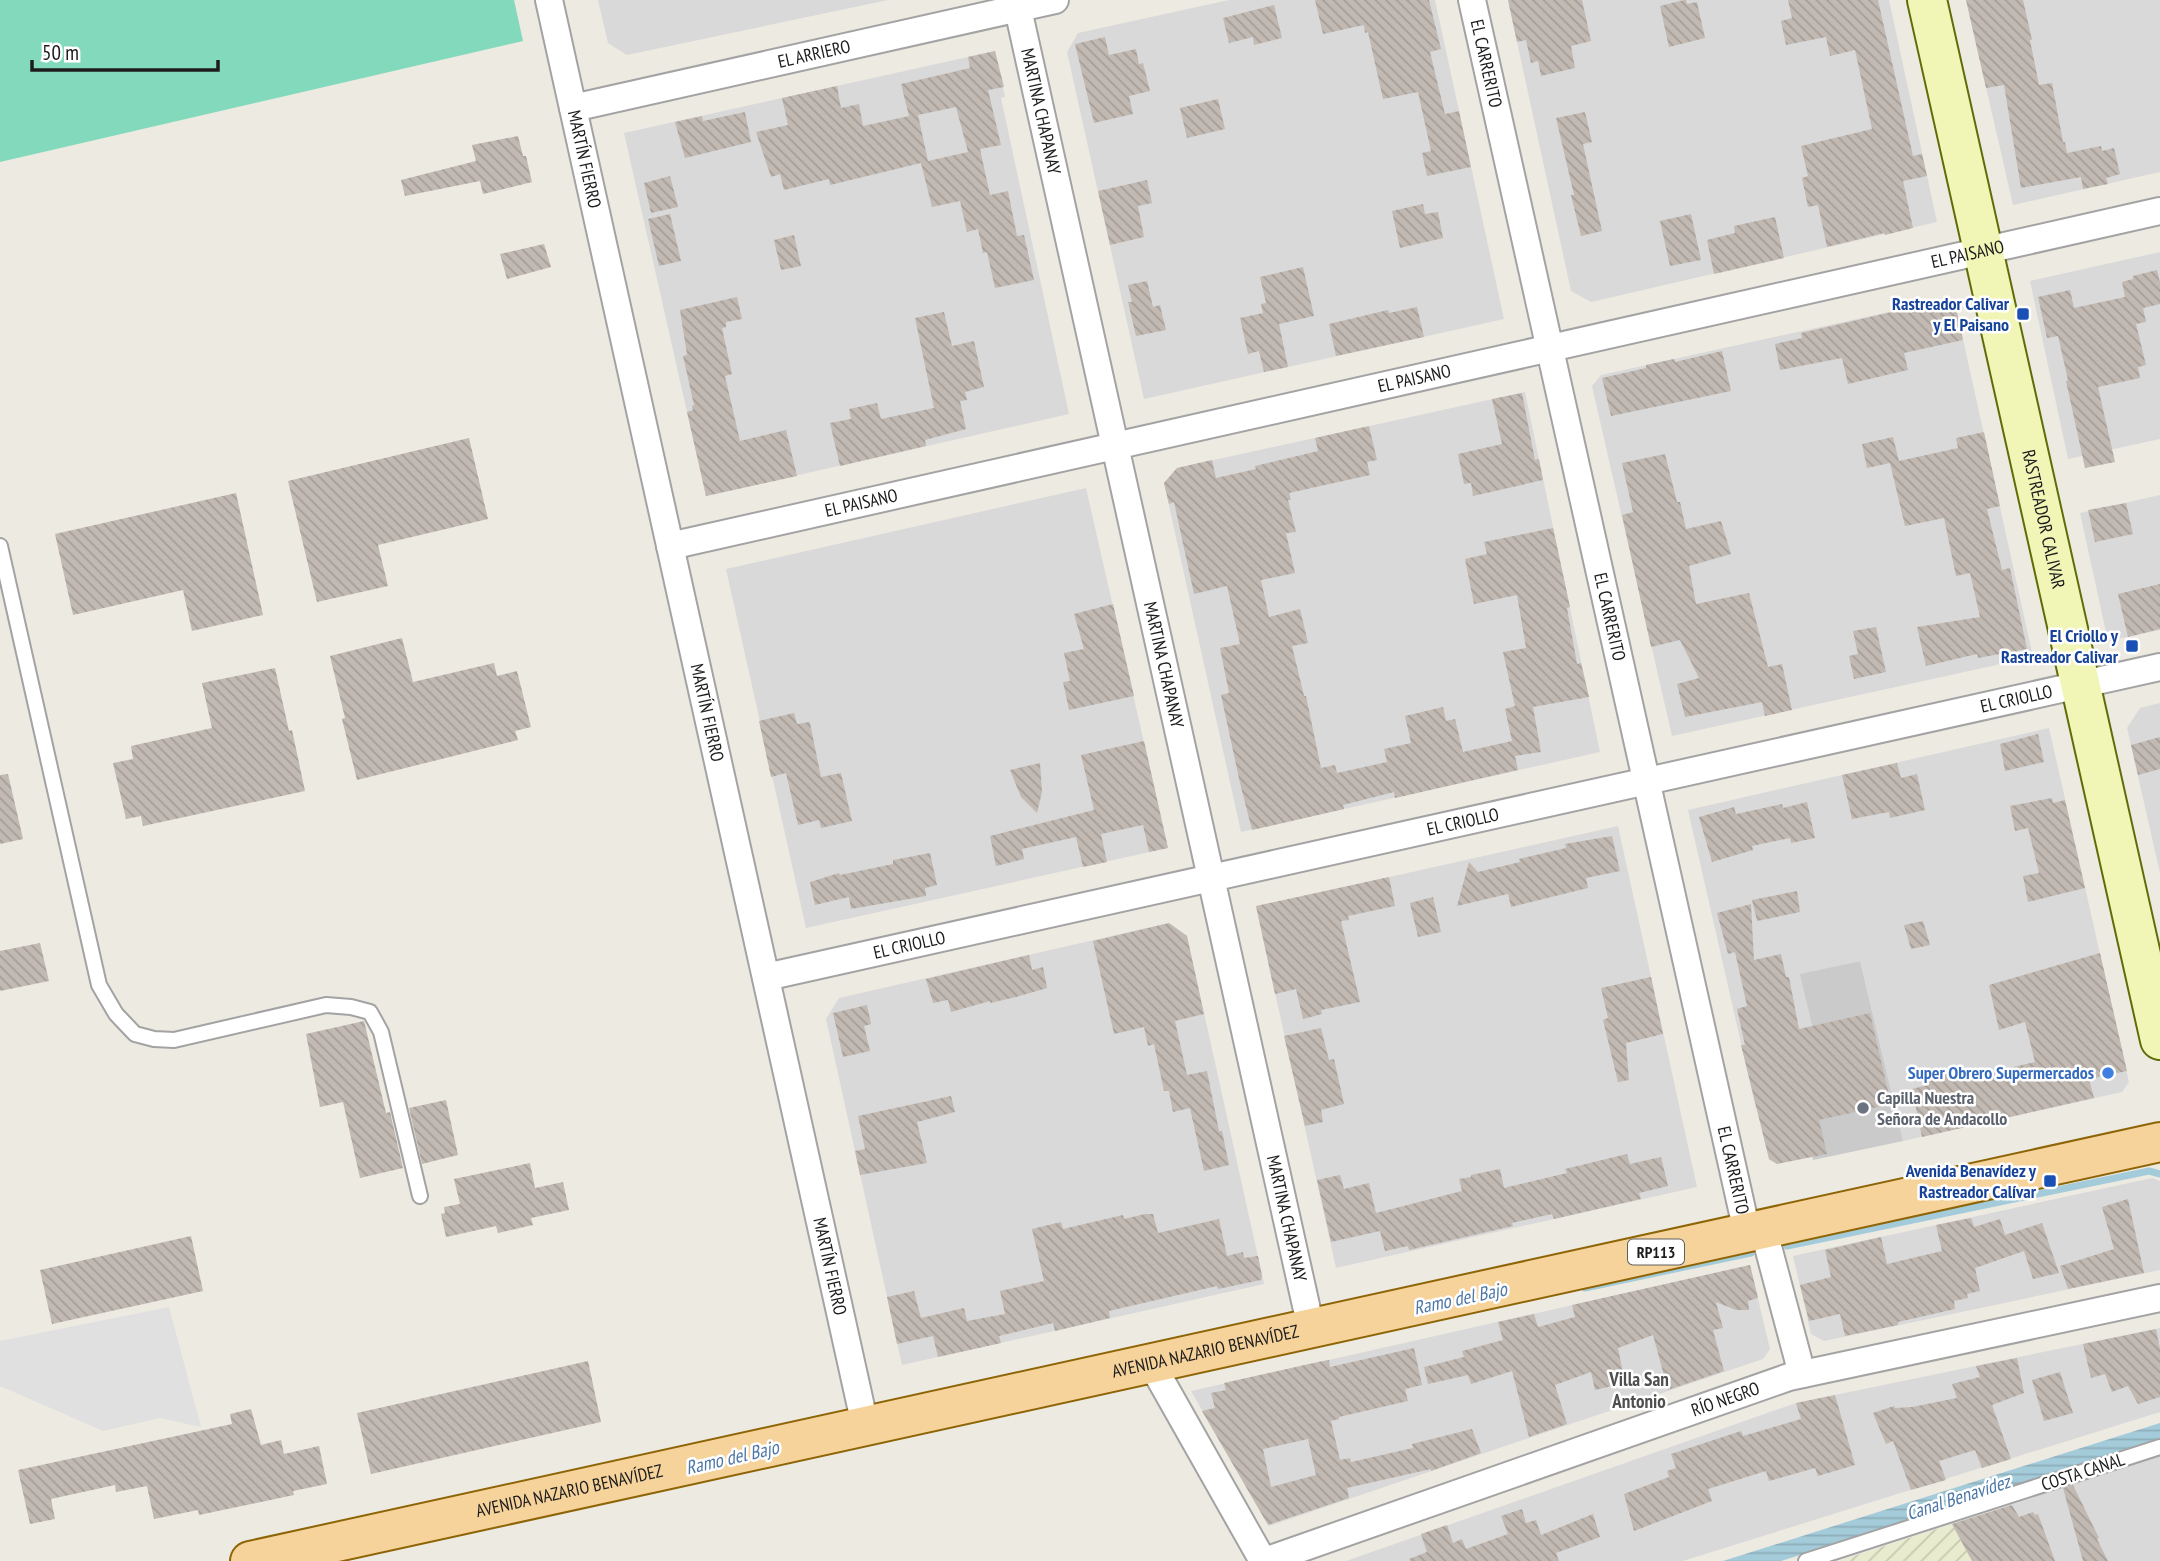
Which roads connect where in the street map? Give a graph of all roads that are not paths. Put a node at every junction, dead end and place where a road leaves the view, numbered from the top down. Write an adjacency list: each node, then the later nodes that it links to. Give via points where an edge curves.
1 (549, 0): 6 (street, MARTÍN FIERRO)
2 (1055, 0): 5 (street, EL ARRIERO)
3 (1472, 0): 9 (street, EL CARRERITO)
4 (1927, 0): 8 (main road, RASTREADOR CALIVAR)
5 (1017, 4): 6 (street, EL ARRIERO); 10 (street, MARTINA CHAPANAY)
6 (573, 108): 12 (street, MARTÍN FIERRO)
7 (2160, 211): 8 (street, EL PAISANO)
8 (1983, 251): 9 (street, EL PAISANO); 14 (main road, RASTREADOR CALIVAR)
9 (1550, 348): 10 (street, EL PAISANO); 15 (street, EL CARRERITO)
10 (1115, 446): 12 (street, EL PAISANO); 16 (street, MARTINA CHAPANAY)
11 (0, 546): 20 (lane, via 99,985 116,1014 135,1034 174,1040 326,1005 370,1012 381,1032)
12 (670, 546): 17 (street, MARTÍN FIERRO)
13 (2160, 667): 14 (street, EL CRIOLLO)
14 (2080, 685): 15 (street, EL CRIOLLO); 18 (main road, RASTREADOR CALIVAR)
15 (1646, 781): 16 (street, EL CRIOLLO); 21 (street, EL CARRERITO)
16 (1211, 878): 17 (street, EL CRIOLLO); 23 (street, MARTINA CHAPANAY)
17 (766, 977): 26 (street, MARTÍN FIERRO)
18 (2160, 1040)
19 (2160, 1142): 21 (main road, AVENIDA NAZARIO BENAVÍDEZ / RP113)
20 (420, 1196)
21 (1755, 1230): 23 (main road, AVENIDA NAZARIO BENAVÍDEZ / RP113); 25 (street, EL CARRERITO)
22 (2160, 1298): 25 (street, RÍO NEGRO)
23 (1311, 1328): 24 (main road, AVENIDA NAZARIO BENAVÍDEZ / RP113)
24 (1151, 1363): 26 (main road, AVENIDA NAZARIO BENAVÍDEZ / RP113); 29 (street)
25 (1802, 1374): 29 (street, RÍO NEGRO)
26 (866, 1425): 28 (main road, AVENIDA NAZARIO BENAVÍDEZ / RP113)
27 (2160, 1447): 30 (lane, COSTA CANAL)
28 (250, 1561)
29 (1264, 1561)
30 (1806, 1561)

